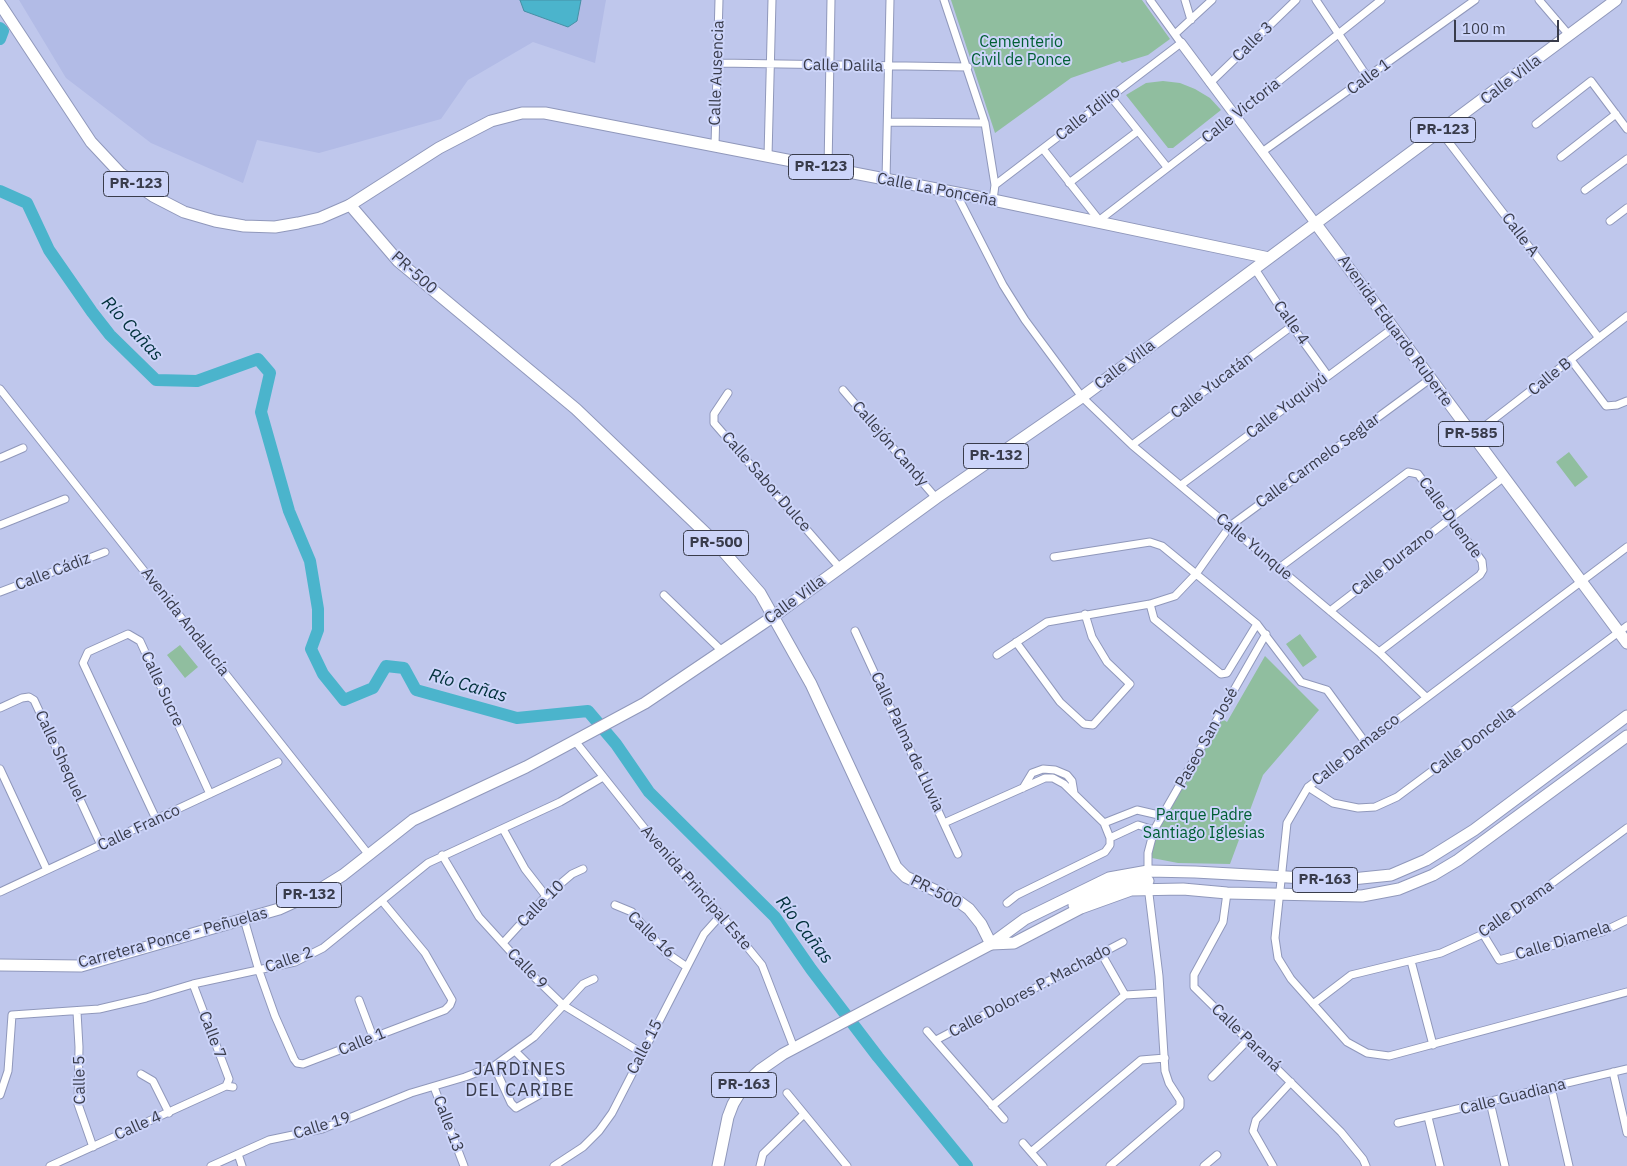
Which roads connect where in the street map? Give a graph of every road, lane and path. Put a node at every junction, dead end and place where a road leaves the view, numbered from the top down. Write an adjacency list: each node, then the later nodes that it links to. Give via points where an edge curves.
1 (719, 0): 21 (street, Calle Ausencia)
2 (772, 0): 22 (street)
3 (831, 0): 23 (street)
4 (890, 0): 24 (street)
5 (944, 0): 25 (street)
6 (1150, 0): 17 (street)
7 (1185, 0): 16 (street)
8 (1212, 0): 16 (street)
9 (1296, 0): 27 (street, Calle 3)
10 (1316, 0): 18 (street)
11 (1380, 0): 18 (street, Calle Victoria)
12 (1475, 0): 26 (street, Calle 1)
13 (1539, 0): 19 (street)
14 (1616, 0): 19 (main road, Calle Villa / PR-123)
15 (0, 4): 51 (main road, PR-123, via 91,142 120,173 153,196 184,212 244,226 275,227 298,223)
16 (1191, 20): 17 (street)
17 (1174, 34): 20 (street)
18 (1339, 35): 26 (street); 30 (street, Calle Victoria)
19 (1569, 36): 36 (main road, Calle Villa / PR-123)
20 (1181, 43): 27 (street, Avenida Eduardo Ruberte / PR-585); 28 (street, Calle Idilio)
21 (719, 63): 22 (street, Calle Dalila); 37 (street, Calle Ausencia)
22 (771, 64): 23 (street, Calle Dalila); 40 (street)
23 (829, 65): 24 (street, Calle Dalila); 44 (street)
24 (889, 67): 25 (street, Calle Dalila); 31 (street)
25 (968, 67): 32 (street)
26 (1368, 78): 39 (street, Calle 1)
27 (1210, 83): 30 (street, Avenida Eduardo Ruberte / PR-585)
28 (1111, 96): 35 (street); 38 (street, Calle Idilio)
29 (1616, 114): 33 (street, via 1591,81); 34 (street); 41 (street)
30 (1236, 116): 39 (street, Avenida Eduardo Ruberte / PR-585); 43 (street, Calle Victoria)
31 (888, 122): 32 (street); 45 (street)
32 (985, 123): 47 (street)
33 (1536, 124)
34 (1627, 129)
35 (1138, 131): 43 (street); 46 (street)
36 (1441, 132): 55 (main road, Calle Villa / PR-123); 61 (street, Calle A)
37 (715, 145): 40 (main road, Calle La Ponceña / PR-123); 51 (main road, Calle La Ponceña / PR-123, via 545,113 522,113 491,121 439,148)
38 (1043, 149): 46 (street); 47 (street, Calle Idilio)
39 (1262, 152): 55 (street, Avenida Eduardo Ruberte / PR-585)
40 (768, 156): 44 (main road, Calle La Ponceña / PR-123)
41 (1561, 157)
42 (1627, 159): 48 (street)
43 (1167, 167): 53 (street, Calle Victoria)
44 (828, 169): 45 (main road, Calle La Ponceña / PR-123)
45 (886, 180): 49 (main road, Calle La Ponceña / PR-123)
46 (1070, 183): 53 (street)
47 (995, 185): 50 (street)
48 (1585, 190)
49 (956, 193): 50 (main road, Calle La Ponceña / PR-123); 68 (street, Calle Yunque, via 1003,285)
50 (993, 200): 53 (main road, Calle La Ponceña / PR-123)
51 (350, 205): 93 (main road, PR-500 / PR-500, via 398,261 576,409 717,544 760,594)
52 (1627, 208): 54 (street)
53 (1098, 221): 56 (main road, Calle La Ponceña / PR-123)
54 (1610, 221)
55 (1316, 224): 56 (main road, Calle Villa / PR-123); 60 (main road, Avenida Eduardo Ruberte / PR-585)
56 (1269, 258): 57 (main road, Calle Villa / PR-132)
57 (1255, 269): 59 (street, Calle 4); 68 (main road, Calle Villa / PR-132)
58 (1627, 316): 61 (street, Calle B)
59 (1292, 326): 63 (street, Calle 4); 71 (street, Calle Yucatán)
60 (1393, 328): 63 (street, Calle Yuquiyú); 64 (main road, Avenida Eduardo Ruberte / PR-585)
61 (1599, 338): 62 (street, Calle B)
62 (1571, 360): 69 (street, via 1606,406); 70 (street, Calle B)
63 (1328, 376): 75 (street, Calle Yuquiyú)
64 (1430, 378): 70 (main road, Avenida Eduardo Ruberte / PR-585); 80 (street, Calle Carmelo Seglar)
65 (0, 390): 125 (street, Avenida Andalucía)
66 (843, 390): 76 (street, Callejón Candy)
67 (728, 393): 84 (street, Calle Sabor Dulce, via 714,414 714,423)
68 (1082, 397): 71 (street, Calle Yunque); 76 (main road, Calle Villa / PR-132)
69 (1627, 401)
70 (1472, 436): 74 (main road, Avenida Eduardo Ruberte / PR-585)
71 (1132, 445): 75 (street, Calle Yunque)
72 (23, 448): 73 (street)
73 (0, 458)
74 (1503, 478): 78 (street, Calle Durazno); 87 (main road, Avenida Eduardo Ruberte / PR-585)
75 (1181, 485): 80 (street, Calle Yunque)
76 (936, 498): 84 (main road, Calle Villa / PR-132)
77 (65, 499): 79 (street)
78 (1450, 518): 85 (street, Calle Duende, via 1418,474 1410,472); 91 (street, Calle Durazno); 101 (street, Calle Duende, via 1482,561 1482,573)
79 (0, 525)
80 (1230, 526): 85 (street, Calle Yunque); 86 (street, Calle Carmelo Seglar)
81 (1627, 547): 87 (street, Calle Damasco)
82 (105, 552): 88 (street, Calle Cádiz)
83 (1054, 557): 86 (street, via 1150,542 1162,546)
84 (840, 568): 93 (main road, Calle Villa / PR-132)
85 (1279, 568): 91 (street, Calle Yunque)
86 (1196, 574): 90 (street, Calle Carmelo Seglar, via 1175,596); 94 (street)
87 (1581, 581): 95 (main road, Avenida Eduardo Ruberte / PR-585); 103 (street, Calle Damasco)
88 (0, 592)
89 (664, 595): 100 (street)
90 (1150, 604): 92 (street, Calle Carmelo Seglar); 94 (street, via 1154,619 1221,674 1227,673)
91 (1330, 610): 101 (street, Calle Yunque)
92 (1086, 614): 98 (street, Calle Carmelo Seglar, via 1047,622); 98 (street, via 1092,637 1107,662 1130,684 1093,725 1084,724 1060,702)
93 (774, 616): 100 (main road, Calle Villa / PR-132); 144 (main road, PR-500 / PR-500, via 811,684 896,867 906,877 969,909)
94 (1257, 624): 97 (street)
95 (1623, 629): 99 (main road, Avenida Eduardo Ruberte / PR-585); 113 (street, Calle Doncella, via 1397,797 1375,807 1358,808 1334,803)
96 (855, 631): 117 (street, Calle Palma de Lluvia)
97 (1266, 634): 109 (street, via 1301,682 1327,690); 115 (street, Paseo San José)
98 (1016, 642): 102 (street, Calle Carmelo Seglar)
99 (1627, 643)
100 (723, 652): 105 (main road, Calle Villa / PR-132)
101 (1379, 652): 103 (street, Calle Yunque)
102 (997, 655)
103 (1426, 697): 109 (street, Calle Damasco)
104 (0, 708): 123 (street, Calle Shequel, via 29,696 34,700)
105 (623, 715): 108 (main road, Carretera Ponce - Peñuelas / PR-132)
106 (1627, 716): 129 (main road, PR-163, via 1474,830 1426,860 1381,876 1342,880)
107 (1627, 736): 133 (main road, PR-163, via 1490,838 1433,875 1399,889 1362,896)
108 (580, 738): 112 (street, Avenida Principal Este); 125 (main road, Carretera Ponce - Peñuelas / PR-132, via 413,820)
109 (1365, 742): 113 (street, Calle Damasco)
110 (278, 762): 114 (street, Calle Franco)
111 (0, 769): 128 (street)
112 (603, 777): 120 (street, Calle 2); 138 (street, Avenida Principal Este, via 661,849)
113 (1308, 786): 129 (street, Calle Damasco, via 1287,823)
114 (210, 794): 116 (street, Calle Franco); 116 (street, Calle Sucre, via 140,641 128,634 88,652 83,662)
115 (1163, 816): 118 (street, via 1137,810); 121 (street, Paseo San José)
116 (156, 819): 123 (street, Calle Franco)
117 (944, 823): 118 (street, via 1045,778 1053,778 1074,793); 124 (street, Calle Palma de Lluvia)
118 (1104, 823): 122 (street)
119 (1627, 828): 141 (street, Calle Drama)
120 (503, 829): 126 (street, Calle 2); 134 (street, via 525,868)
121 (1154, 830): 122 (street, via 1138,825); 130 (street, Paseo San José, via 1148,853)
122 (1110, 838): 136 (street, via 1105,852 1016,895)
123 (101, 845): 128 (street, Calle Franco)
124 (958, 854)
125 (369, 855): 139 (main road, Carretera Ponce - Peñuelas / PR-132, via 314,892 279,909)
126 (442, 855): 135 (street, Calle 2); 143 (street, Calle 9, via 479,917)
127 (583, 869): 134 (street, Calle 10)
128 (47, 870): 131 (street, Calle Franco)
129 (1280, 878): 130 (main road, PR-163, via 1214,873); 133 (street, Calle Damasco)
130 (1148, 879): 132 (main road, PR-163, via 1183,888); 144 (main road, PR-163, via 1089,897 1052,923 1014,943); 144 (main road, PR-163, via 1109,878 1025,919); 153 (street, Paseo San José)
131 (0, 892)
132 (1227, 893): 133 (main road, PR-163); 162 (street, Calle Paraná, via 1222,922 1194,975 1194,987)
133 (1278, 894): 156 (street, Calle Damasco, via 1275,938 1278,958)
134 (546, 896): 143 (street, Calle 10)
135 (382, 901): 149 (street, Calle 2, via 309,956); 160 (street, Calle 1, via 425,952 452,1000 445,1010)
136 (1007, 903)
137 (615, 905): 148 (street, Calle 16, via 632,912 666,952)
138 (721, 915): 148 (street, Calle 15, via 704,934); 164 (street, Avenida Principal Este, via 762,965)
139 (244, 919): 147 (main road, Carretera Ponce - Peñuelas / PR-132, via 81,966); 149 (street, Calle 1)
140 (1627, 920): 141 (street, Calle Diamela, via 1602,932 1499,960)
141 (1483, 934): 146 (street, Calle Drama, via 1441,953)
142 (1123, 942): 145 (street, Calle Dolores P. Machado)
143 (503, 943): 157 (street, Calle 9)
144 (991, 944): 164 (main road, PR-163)
145 (1101, 953): 154 (street); 161 (street, Calle Dolores P. Machado)
146 (1410, 961): 156 (street, Calle Drama, via 1351,975); 163 (street)
147 (0, 965)
148 (686, 967): 166 (street, Calle 15)
149 (258, 971): 151 (street, Calle 2); 160 (street, Calle 1, via 298,1063)
150 (594, 979): 157 (street, Calle 13, via 583,984)
151 (193, 984): 158 (street, Calle 2, via 146,998); 176 (street, Calle 7)
152 (1627, 992): 163 (street, Calle Damasco)
153 (1159, 993): 154 (street); 167 (street, Paseo San José)
154 (1125, 996): 182 (street)
155 (359, 1000): 160 (street)
156 (1313, 1004): 163 (street, Calle Damasco, via 1348,1042 1367,1053 1389,1056)
157 (562, 1005): 165 (street, Calle 13); 166 (street, Calle 9)
158 (77, 1012): 180 (street, Calle 2, via 11,1013 8,1071); 190 (street, Calle 5, via 80,1047 78,1104)
159 (927, 1031): 161 (street)
160 (373, 1037)
161 (936, 1040): 182 (street)
162 (1248, 1040): 171 (street); 175 (street, Calle Paraná)
163 (1433, 1045)
164 (794, 1048): 199 (main road, PR-163, via 760,1070 739,1093 728,1117)
165 (516, 1052): 169 (street, Calle 13); 169 (street, via 542,1079 544,1089 539,1095 516,1108)
166 (642, 1053): 198 (street, Calle 15, via 612,1114 599,1131 583,1147)
167 (1165, 1058): 191 (street, via 1141,1060); 203 (street, Paseo San José, via 1165,1071 1180,1106)
168 (1212, 1064): 171 (street)
169 (494, 1066): 177 (street, Calle 13)
170 (1627, 1069): 172 (street, Calle Guadiana)
171 (1218, 1070): 174 (street)
172 (1612, 1072): 178 (street, Calle Guadiana); 188 (street)
173 (141, 1074): 183 (street, via 153,1081)
174 (1212, 1077)
175 (1291, 1082): 205 (street, via 1256,1120 1253,1131); 206 (street, Calle Paraná, via 1341,1132)
176 (230, 1086): 183 (street, Calle 4)
177 (434, 1087): 192 (street, Calle 19, via 322,1128 269,1140); 197 (street, Calle 13)
178 (1551, 1087): 181 (street, Calle Guadiana); 209 (street)
179 (787, 1093): 184 (street)
180 (0, 1095)
181 (1490, 1102): 185 (street, Calle Guadiana); 208 (street)
182 (992, 1106): 186 (street)
183 (169, 1113): 190 (street, Calle 4)
184 (804, 1114): 200 (street, via 763,1154); 201 (street)
185 (1428, 1117): 187 (street, Calle Guadiana); 207 (street)
186 (1004, 1119)
187 (1398, 1124)
188 (1627, 1132)
189 (1023, 1143): 191 (street)
190 (93, 1147): 194 (street, Calle 4)
191 (1031, 1152): 202 (street)
192 (238, 1154): 195 (street, Calle 19); 196 (street)
193 (1217, 1154): 204 (street)
194 (50, 1166)
195 (211, 1166)
196 (242, 1166)
197 (464, 1166)
198 (554, 1166)
199 (718, 1166)
200 (760, 1166)
201 (847, 1166)
202 (1043, 1166)
203 (1110, 1166)
204 (1204, 1166)
205 (1273, 1166)
206 (1366, 1166)
207 (1440, 1166)
208 (1505, 1166)
209 (1569, 1166)

